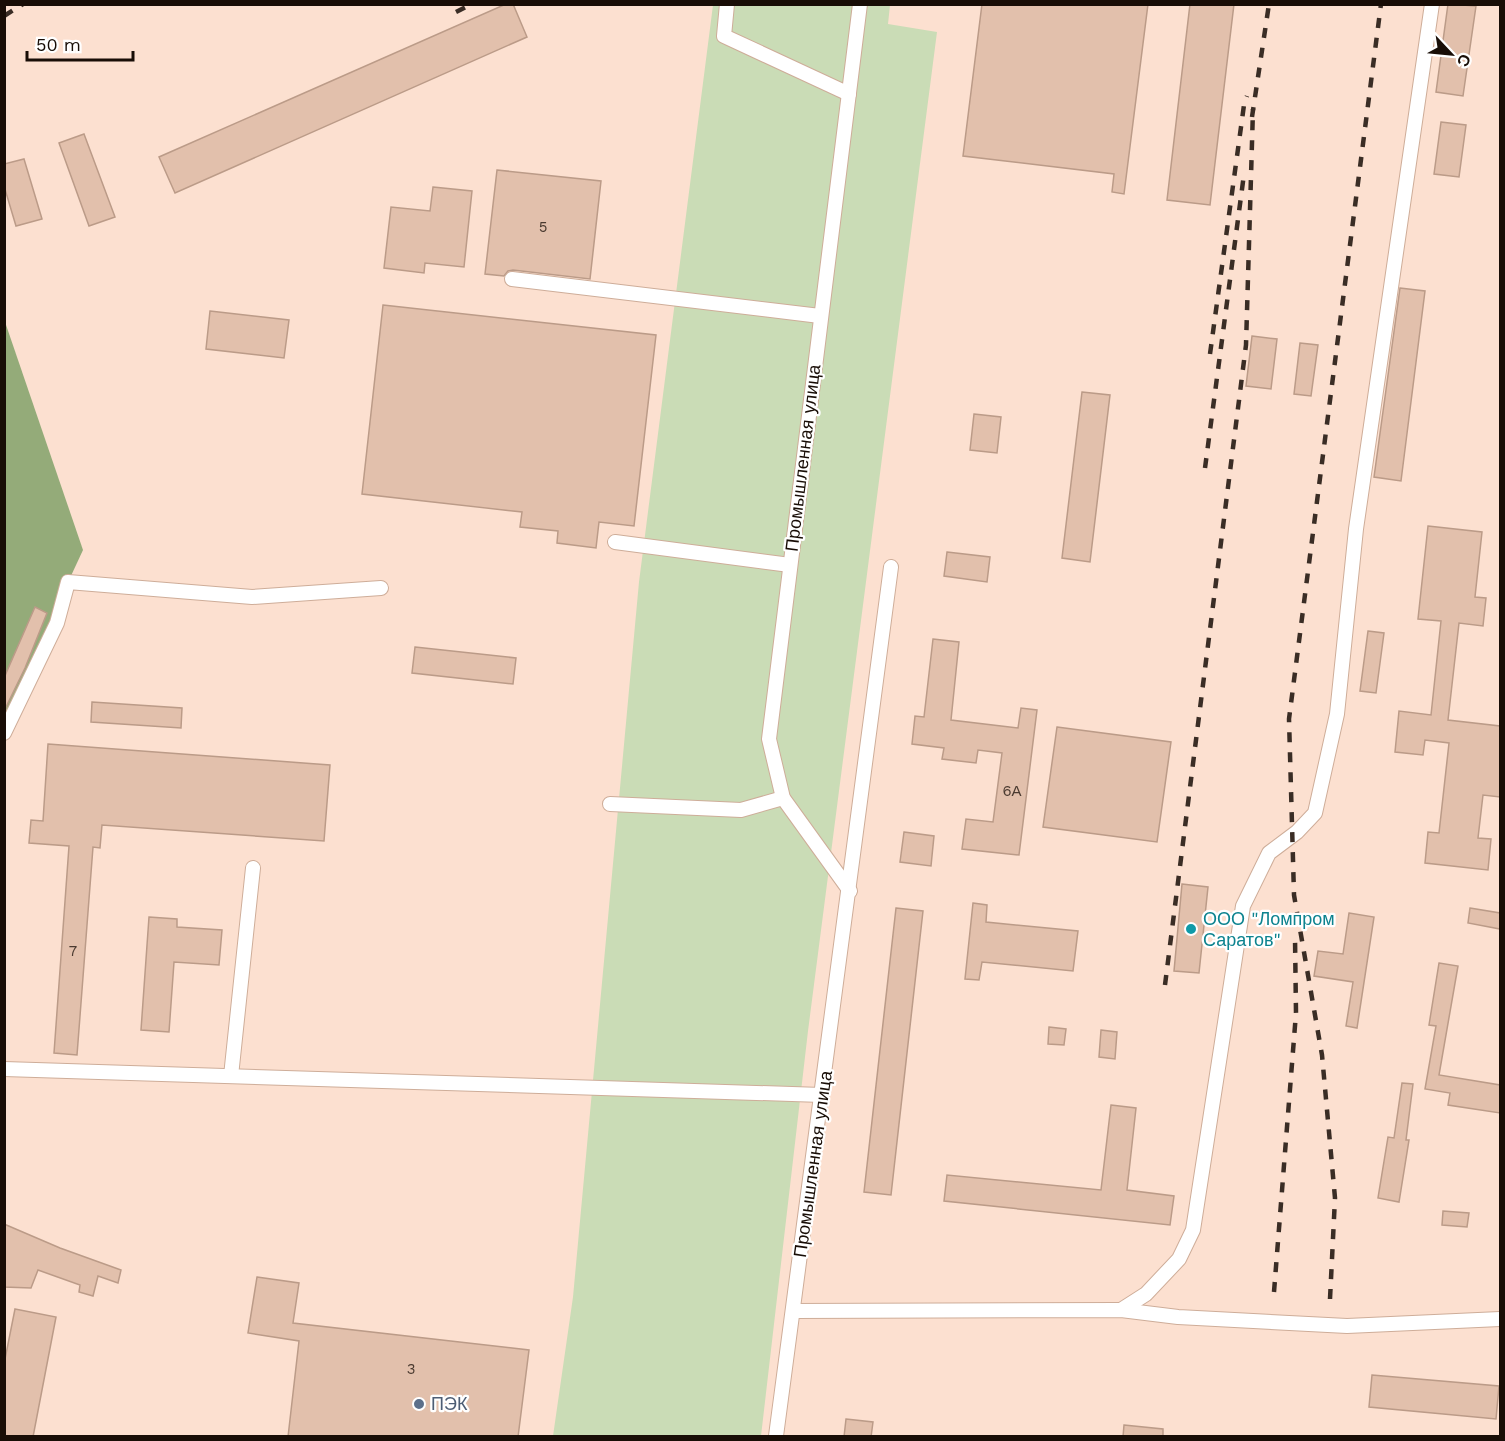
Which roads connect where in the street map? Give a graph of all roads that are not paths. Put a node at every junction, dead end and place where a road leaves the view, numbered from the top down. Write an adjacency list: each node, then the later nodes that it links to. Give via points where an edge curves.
1 (727, 4): 4 (street, via 724,36)
2 (860, 4): 4 (street, Промышленная улица)
3 (1432, 4): 19 (street, via 1356,529 1337,714 1315,813 1269,853 1243,906 1193,1230 1171,1268 1146,1294)
4 (849, 94): 6 (street, Промышленная улица)
5 (512, 279): 6 (street)
6 (820, 316): 8 (street, Промышленная улица)
7 (615, 542): 8 (street)
8 (790, 565): 12 (street, Промышленная улица, via 769,740)
9 (891, 567): 15 (street, Промышленная улица)
10 (381, 588): 11 (street, via 252,597 68,582 57,623)
11 (4, 734)
12 (783, 798): 13 (street, via 741,810); 15 (street, Промышленная улица)
13 (610, 804)
14 (253, 868): 17 (street)
15 (850, 891): 18 (street, Промышленная улица)
16 (4, 1069): 17 (street)
17 (231, 1077): 18 (street)
18 (822, 1095): 20 (street, Промышленная улица)
19 (1121, 1310): 20 (street); 21 (street, via 1347,1326)
20 (793, 1311): 22 (street, Промышленная улица)
21 (1500, 1318)
22 (776, 1437)

